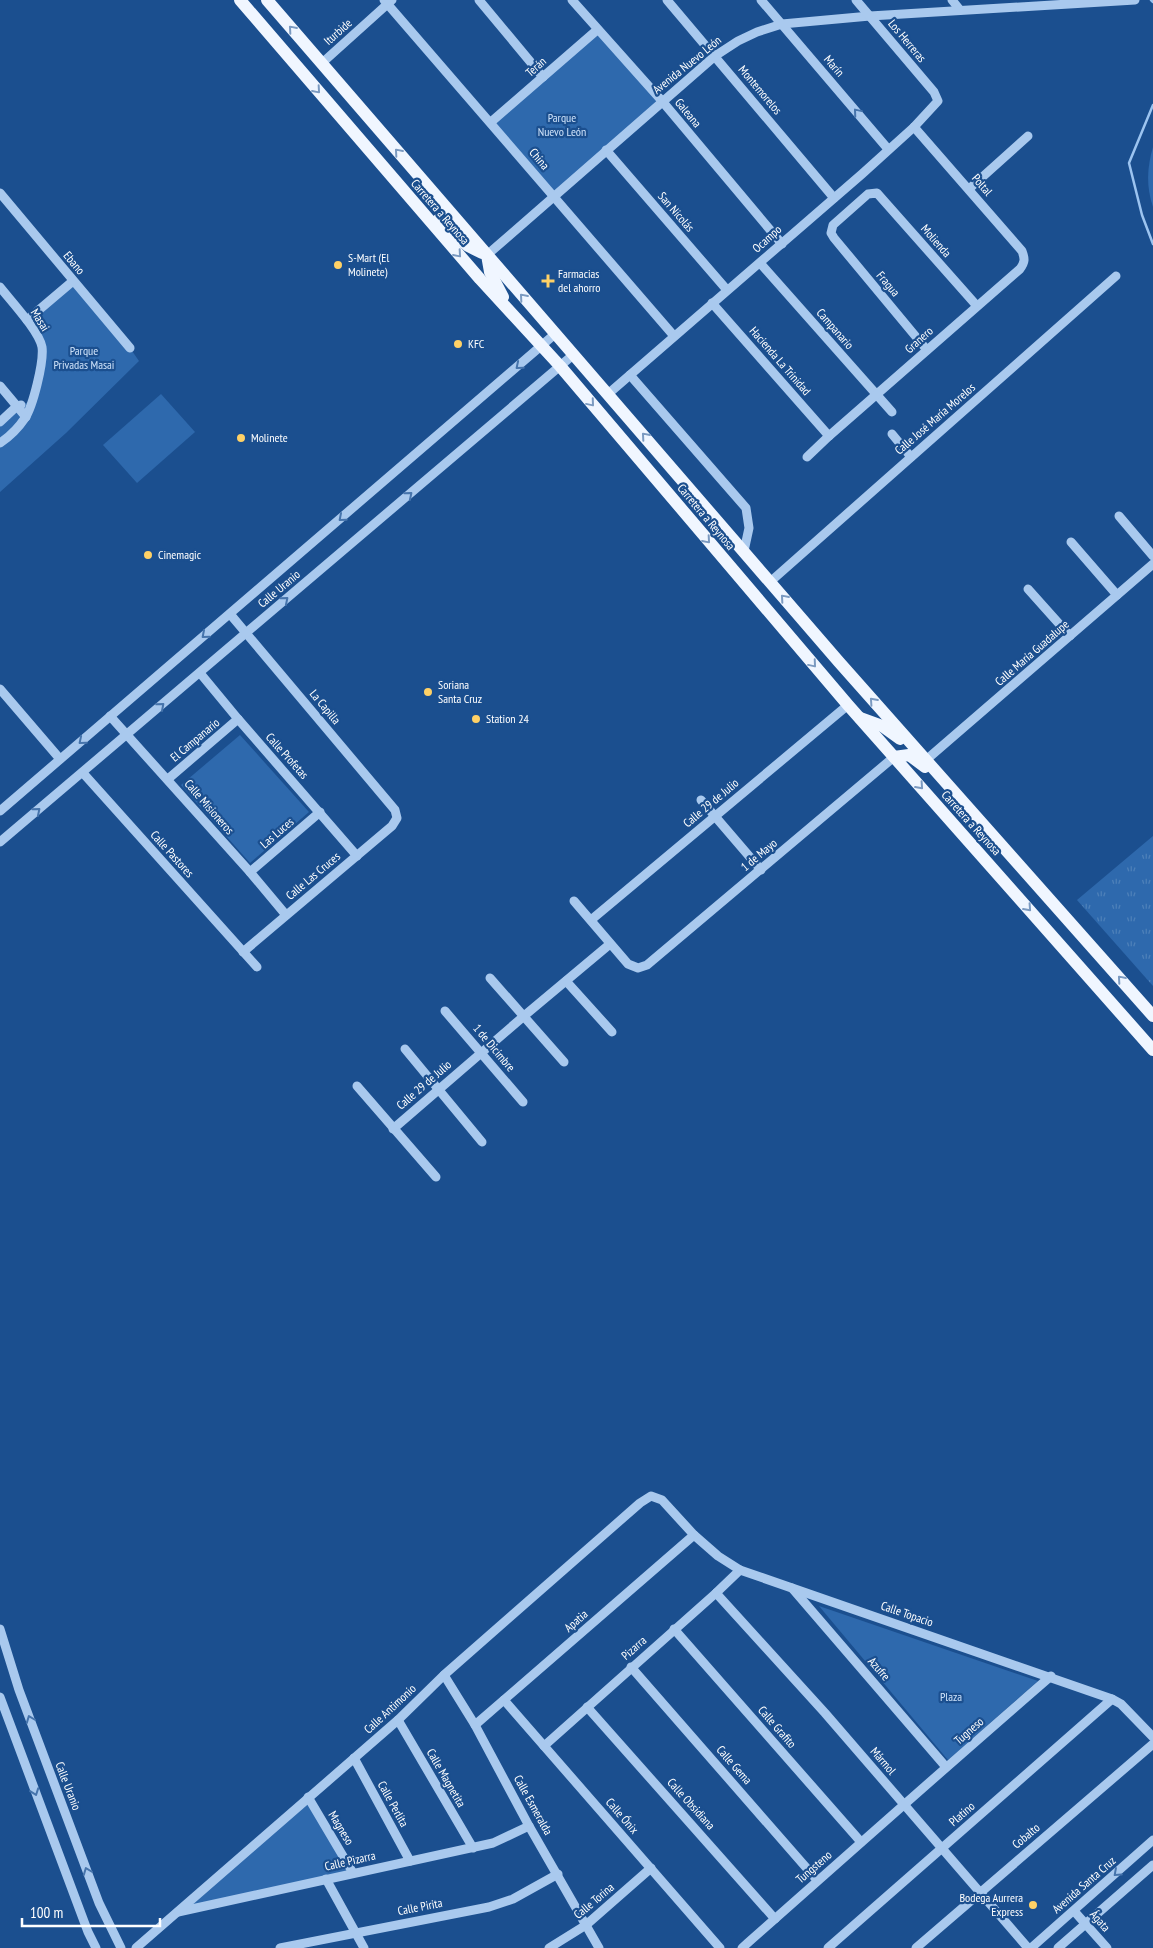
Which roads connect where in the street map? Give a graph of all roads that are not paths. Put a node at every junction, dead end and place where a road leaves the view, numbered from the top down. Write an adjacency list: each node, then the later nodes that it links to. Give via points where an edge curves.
1 (240, 0): 30 (main road, Carretera a Reynosa, one-way to 30)
2 (267, 0): 17 (main road, Carretera a Reynosa, one-way to 2)
3 (479, 0): 18 (street)
4 (572, 0): 15 (street, Galeana)
5 (667, 0): 16 (street, Montemorelos)
6 (761, 0): 14 (street, Marín)
7 (856, 0): 13 (street, Los Herreras)
8 (952, 0): 12 (street)
9 (1135, 0): 11 (street, Avenida Nuevo León)
10 (388, 1): 17 (street, Iturbide); 21 (street, China)
11 (1111, 1): 12 (street, Avenida Nuevo León)
12 (960, 10): 13 (street, Avenida Nuevo León)
13 (870, 16): 14 (street, Avenida Nuevo León); 19 (street, Los Herreras)
14 (782, 24): 16 (street, Avenida Nuevo León, via 738,41); 25 (street, Marín, one-way to 14)
15 (597, 30): 18 (street, Terán); 20 (street, Galeana)
16 (715, 56): 20 (street, Avenida Nuevo León); 29 (street, Montemorelos)
17 (322, 63): 33 (main road, Carretera a Reynosa, one-way to 17)
18 (544, 77): 21 (street, Terán)
19 (938, 99): 22 (street, Ocampo)
20 (662, 101): 24 (street, Avenida Nuevo León); 32 (street, Galeana)
21 (491, 122): 28 (street, China)
22 (914, 127): 25 (street, Ocampo); 26 (street, Poltal)
23 (1028, 136): 26 (street)
24 (606, 150): 28 (street, Avenida Nuevo León); 39 (street, San Nicolás)
25 (888, 150): 29 (street, Ocampo)
26 (969, 189): 35 (street, Poltal, via 1022,251)
27 (0, 193): 37 (street, Ebano)
28 (554, 196): 33 (street, Avenida Nuevo León); 45 (street, China)
29 (834, 198): 32 (street, Ocampo)
30 (419, 209): 33 (main road, via 468,246); 42 (main road, Carretera a Reynosa, one-way to 42)
31 (831, 233): 41 (street, Molienda, via 833,225 868,194 877,193); 48 (street, Fragua)
32 (782, 244): 34 (street, Ocampo)
33 (487, 255): 42 (main road, via 490,272); 44 (main road, Carretera a Reynosa, one-way to 33)
34 (760, 263): 39 (street, Ocampo); 54 (street, Campanario)
35 (1024, 263): 41 (street, Granero)
36 (1116, 276): 64 (street, Calle José María Morelos)
37 (73, 282): 43 (street); 47 (street, Ebano)
38 (0, 287): 43 (street, Masai)
39 (727, 290): 40 (street, Ocampo)
40 (712, 303): 45 (street, Ocampo); 61 (street, Hacienda La Trinidad)
41 (976, 306): 48 (street, Granero)
42 (510, 311): 46 (main road, Carretera a Reynosa)
43 (27, 320): 55 (street, Masai, via 42,346 38,384)
44 (555, 334): 46 (street, Calle Uranio); 49 (main road, Carretera a Reynosa)
45 (674, 336): 51 (street, Ocampo)
46 (542, 346): 50 (main road, Carretera a Reynosa); 75 (street, Calle Uranio, one-way to 75)
47 (130, 348)
48 (927, 350): 54 (street, Granero)
49 (573, 355): 50 (street, Calle Uranio); 53 (main road, Carretera a Reynosa)
50 (560, 366): 65 (main road, Carretera a Reynosa, one-way to 65); 76 (street, Calle Uranio, one-way to 50)
51 (630, 376): 53 (street, Ocampo); 69 (street, via 746,508 749,528)
52 (0, 386): 56 (street)
53 (608, 394): 66 (main road, Carretera a Reynosa, one-way to 53)
54 (876, 395): 57 (street, Campanario); 61 (street, Granero)
55 (31, 401): 56 (street); 58 (street, Masai)
56 (16, 407): 58 (street); 59 (street)
57 (892, 412)
58 (26, 417): 62 (street, Masai)
59 (0, 422)
60 (892, 434): 64 (street)
61 (829, 436): 63 (street, Granero)
62 (0, 443)
63 (807, 457)
64 (911, 457): 72 (street, Calle José María Morelos)
65 (640, 460): 66 (main road, via 660,463); 80 (main road, Carretera a Reynosa, one-way to 80)
66 (689, 486): 69 (main road, Carretera a Reynosa)
67 (1119, 516): 70 (street)
68 (1071, 542): 74 (street)
69 (744, 551): 72 (main road, Carretera a Reynosa)
70 (1153, 556)
71 (1153, 564): 74 (street, Calle María Guadalupe)
72 (770, 582): 78 (main road, Carretera a Reynosa, one-way to 72)
73 (1028, 589): 77 (street)
74 (1117, 595): 77 (street, Calle María Guadalupe)
75 (230, 614): 76 (street, La Capilla); 83 (street, Calle Uranio, one-way to 83)
76 (246, 634): 79 (street, Calle Uranio); 98 (street, La Capilla, via 395,810)
77 (1070, 636): 90 (street, Calle María Guadalupe)
78 (839, 662): 80 (main road, via 849,682); 87 (main road, Carretera a Reynosa, one-way to 78)
79 (200, 673): 85 (street, Calle Profetas); 86 (street, Calle Uranio, one-way to 79)
80 (833, 687): 82 (main road, Carretera a Reynosa)
81 (0, 689): 89 (street)
82 (848, 704): 84 (main road, Carretera a Reynosa); 97 (street, Calle 29 de Julio)
83 (110, 716): 86 (street, Calle Misioneros); 89 (street, Calle Uranio, one-way to 89)
84 (860, 718): 87 (main road, via 882,726); 88 (main road, Carretera a Reynosa)
85 (238, 719): 92 (street, El Campanario); 96 (street, Calle Profetas)
86 (127, 735): 91 (street, Calle Uranio); 92 (street, Calle Misioneros)
87 (914, 747): 90 (main road, Carretera a Reynosa)
88 (894, 757): 93 (main road, via 915,758); 101 (street, 1 de Mayo); 116 (main road, Carretera a Reynosa, one-way to 116)
89 (60, 759): 95 (street, Calle Uranio)
90 (926, 760): 93 (main road, Carretera a Reynosa)
91 (83, 773): 99 (street, Calle Uranio, one-way to 91); 107 (street, Calle Pastores)
92 (168, 779): 102 (street, Calle Misioneros)
93 (957, 795): 113 (main road, Carretera a Reynosa, one-way to 93)
94 (701, 800): 97 (street)
95 (0, 811)
96 (320, 812): 100 (street, Calle Profetas); 102 (street, Las Luces)
97 (715, 816): 101 (street); 105 (street, Calle 29 de Julio)
98 (397, 818): 100 (street, Calle Las Cruces)
99 (0, 842)
100 (357, 856): 104 (street, Calle Las Cruces)
101 (761, 870): 106 (street, 1 de Mayo, via 646,965 638,968 628,964)
102 (250, 872): 104 (street, Calle Misioneros)
103 (574, 901): 105 (street)
104 (286, 916): 107 (street, Calle Las Cruces)
105 (591, 920): 106 (street)
106 (610, 944): 110 (street, Calle 29 de Julio)
107 (244, 952): 108 (street, Calle Pastores)
108 (257, 967)
109 (490, 978): 112 (street)
110 (566, 981): 112 (street, Calle 29 de Julio); 114 (street)
111 (445, 1011): 117 (street, 1 de Dicimbre)
112 (524, 1016): 117 (street, Calle 29 de Julio); 118 (street)
113 (1153, 1016)
114 (612, 1032)
115 (405, 1048): 120 (street)
116 (1153, 1050)
117 (481, 1052): 120 (street, Calle 29 de Julio); 121 (street, 1 de Dicimbre)
118 (564, 1062)
119 (357, 1086): 122 (street)
120 (438, 1089): 122 (street, Calle 29 de Julio); 123 (street)
121 (523, 1102)
122 (393, 1129): 124 (street)
123 (482, 1142)
124 (436, 1177)
125 (662, 1500): 126 (street, Calle Topacio); 133 (street, Calle Antimonio, via 651,1496 640,1503)
126 (694, 1535): 127 (street, Calle Topacio); 137 (street, Apatia)
127 (740, 1570): 128 (street, Calle Topacio); 129 (street, Pizarra)
128 (792, 1588): 134 (street, Calle Topacio); 145 (street, Azufre)
129 (716, 1593): 131 (street, Pizarra); 147 (street, Mármol)
130 (0, 1629): 168 (street, Calle Uranio, one-way to 130, via 99,1903 19,1690)
131 (674, 1629): 132 (street, Pizarra); 150 (street, Calle Grafito)
132 (631, 1667): 138 (street, Pizarra); 159 (street, Calle Gema)
133 (444, 1675): 139 (street, Calle Antimonio); 140 (street, Calle Esmeralda)
134 (1051, 1676): 136 (street, Calle Topacio); 145 (street, Tugneso)
135 (0, 1697): 167 (street, one-way to 167)
136 (1112, 1699): 141 (street, Calle Topacio, via 1122,1704); 152 (street, Platino)
137 (504, 1700): 140 (street, Apatia); 143 (street, Calle Ónix)
138 (587, 1707): 143 (street, Pizarra); 163 (street, Calle Obsidiana)
139 (398, 1720): 144 (street, Calle Antimonio); 151 (street, Calle Magnetita)
140 (474, 1725): 148 (street, Calle Esmeralda)
141 (1153, 1737)
142 (1153, 1744): 160 (street, Cobalto)
143 (544, 1746): 155 (street, Calle Ónix)
144 (354, 1758): 146 (street, Calle Antimonio); 153 (street, Calle Perlita)
145 (946, 1767): 147 (street, Tugneso)
146 (308, 1797): 156 (street, Magneso); 162 (street, Calle Antimonio)
147 (904, 1806): 150 (street, Tungsteno); 152 (street, Mármol)
148 (529, 1826): 151 (street, Calle Pizarra, via 494,1843); 157 (street, Calle Esmeralda)
149 (1153, 1840): 161 (street, Avenida Santa Cruz, one-way to 161)
150 (861, 1842): 159 (street, Tungsteno)
151 (473, 1848): 153 (street, Calle Pizarra)
152 (942, 1848): 160 (street, Mármol); 176 (street, Platino)
153 (410, 1861): 156 (street, Calle Pizarra)
154 (1153, 1865): 164 (street)
155 (651, 1868): 165 (street, Calle Torina); 174 (street, Calle Ónix)
156 (353, 1873): 158 (street, Calle Pizarra)
157 (558, 1874): 165 (street, Calle Esmeralda); 166 (street, Calle Pirita, via 513,1899 489,1907)
158 (326, 1879): 162 (street, Calle Pizarra); 166 (street)
159 (817, 1880): 163 (street, Tungsteno)
160 (980, 1892): 177 (street, Cobalto); 178 (street, Mármol)
161 (1074, 1911): 164 (street, Ágata); 178 (street, Avenida Santa Cruz)
162 (175, 1912): 169 (street, Calle Antimonio)
163 (774, 1919): 175 (street, Tungsteno)
164 (1085, 1924): 179 (street); 180 (street, Ágata)
165 (586, 1925): 172 (street, Calle Torina); 173 (street, Calle Esmeralda)
166 (355, 1932): 170 (street, Calle Pirita); 171 (street)
167 (96, 1948)
168 (121, 1948)
169 (136, 1948)
170 (280, 1948)
171 (364, 1948)
172 (550, 1948)
173 (599, 1948)
174 (720, 1948)
175 (742, 1948)
176 (828, 1948)
177 (916, 1948)
178 (1030, 1948)
179 (1058, 1948)
180 (1107, 1948)

